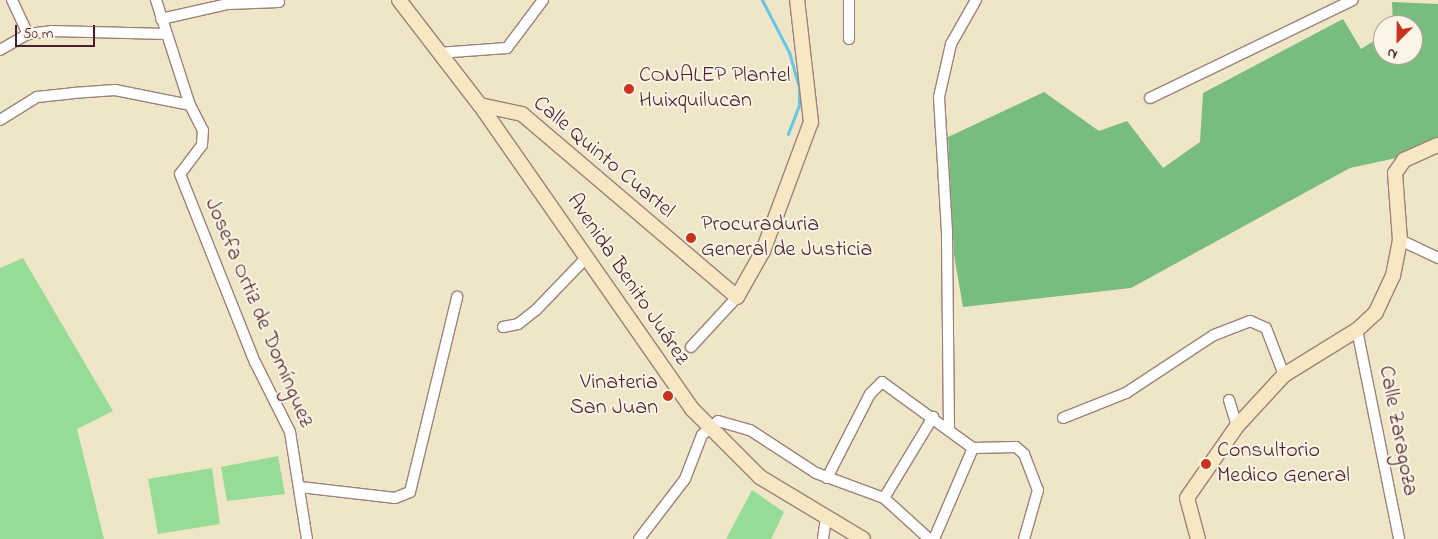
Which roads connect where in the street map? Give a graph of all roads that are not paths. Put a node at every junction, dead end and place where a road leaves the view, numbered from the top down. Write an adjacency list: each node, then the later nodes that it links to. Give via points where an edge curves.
1 (12, 0): 11 (street)
2 (156, 0): 10 (street, Josefa Ortiz de Domínguez)
3 (399, 0): 15 (main road, Avenida Benito Juárez)
4 (543, 0): 15 (street, via 507,48)
5 (797, 0): 25 (main road, via 811,122 763,251)
6 (849, 0): 13 (street)
7 (976, 0): 35 (street, via 951,44 939,97 947,232)
8 (1353, 0): 16 (street)
9 (279, 2): 10 (street, via 228,4)
10 (161, 19): 12 (street, Josefa Ortiz de Domínguez)
11 (28, 34): 12 (street, via 99,29); 14 (street)
12 (167, 34): 17 (street, Josefa Ortiz de Domínguez)
13 (849, 39)
14 (0, 50)
15 (438, 53): 18 (main road, Avenida Benito Juárez)
16 (1150, 98)
17 (190, 105): 19 (street, via 115,90 73,93 36,97); 38 (street, Josefa Ortiz de Domínguez, via 203,130 202,145 180,174 255,362 290,432)
18 (480, 105): 23 (main road, Avenida Benito Juárez); 25 (main road, Calle Quinto Cuartel, via 522,114)
19 (0, 120)
20 (1438, 145): 21 (main road, via 1404,160 1395,173)
21 (1400, 240): 22 (street); 27 (main road, via 1389,286 1376,312)
22 (1438, 258)
23 (585, 259): 26 (street, via 536,310 518,324); 33 (main road, Avenida Benito Juárez, via 664,373)
24 (457, 297): 38 (street, via 410,492 396,498)
25 (737, 297): 28 (street)
26 (503, 327)
27 (1357, 330): 29 (main road); 49 (street, Calle Zaragoza)
28 (691, 347)
29 (1284, 375): 32 (street, via 1266,328 1250,321 1214,335 1126,393); 34 (main road)
30 (1228, 400): 34 (street)
31 (933, 417): 35 (street); 37 (street, via 886,384 878,383); 39 (street)
32 (1064, 418)
33 (710, 426): 37 (street, via 726,422 750,430); 40 (main road, Avenida Benito Juárez, via 760,477); 42 (street, via 685,479)
34 (1237, 426): 48 (main road, via 1187,498)
35 (950, 428): 36 (street)
36 (973, 448): 46 (street); 47 (street, via 1016,447 1024,454 1038,490)
37 (827, 478): 39 (street)
38 (300, 487): 41 (street, Josefa Ortiz de Domínguez)
39 (884, 498): 45 (street)
40 (826, 518): 43 (street); 44 (main road, Avenida Benito Juárez)
41 (307, 539)
42 (639, 539)
43 (823, 539)
44 (863, 539)
45 (929, 539)
46 (934, 539)
47 (1024, 539)
48 (1198, 539)
49 (1399, 539)

